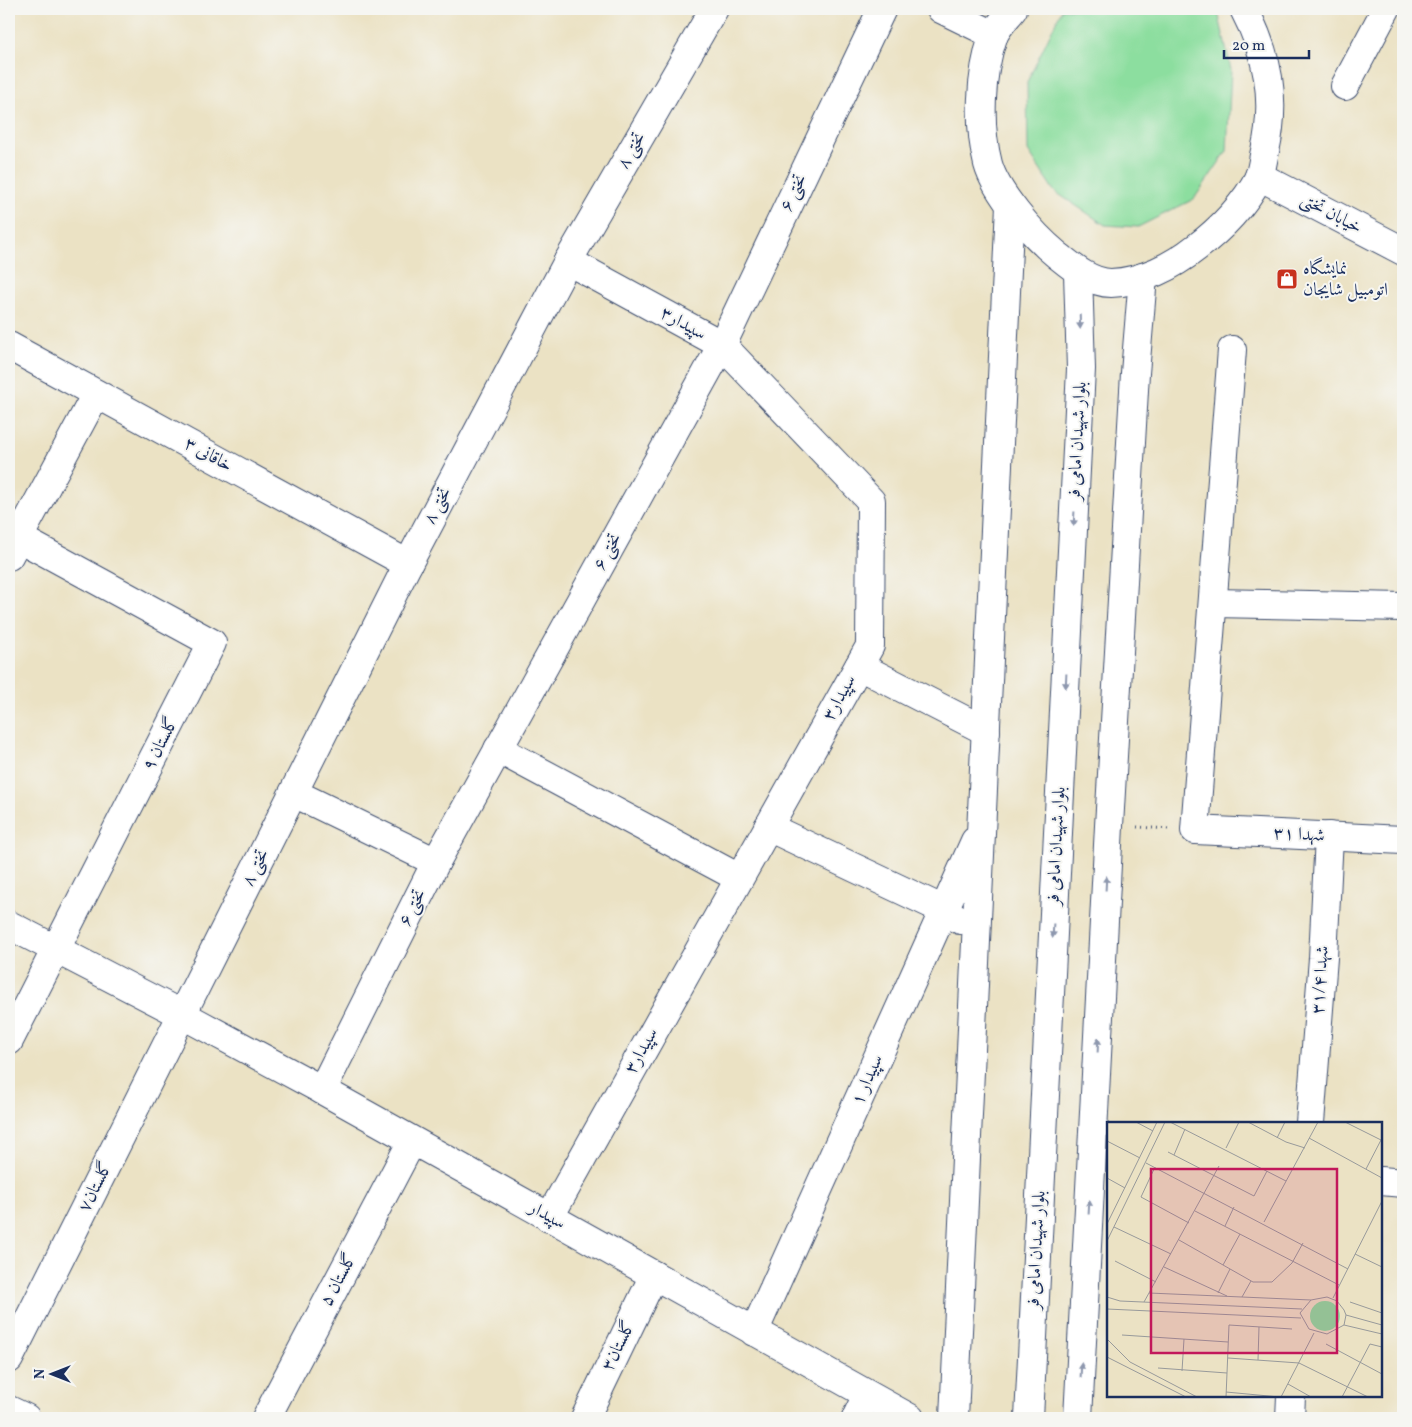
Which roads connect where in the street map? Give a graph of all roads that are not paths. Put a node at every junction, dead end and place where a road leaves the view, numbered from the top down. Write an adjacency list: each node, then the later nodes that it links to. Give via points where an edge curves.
1 (714, 9): 12 (street, تختی ۸)
2 (882, 9): 15 (street, تختی ۶)
3 (941, 9): 7 (street)
4 (1012, 9): 7 (street)
5 (1244, 9): 9 (street, via 1259,38 1270,83 1270,129)
6 (1386, 9): 8 (street)
7 (994, 35): 10 (street, via 985,78 982,128 988,166)
8 (1345, 86)
9 (1259, 176): 11 (street, خیابان تختی); 14 (street, via 1230,217 1208,239 1180,261)
10 (1010, 205): 13 (street, via 1040,240); 24 (street)
11 (1403, 251)
12 (568, 261): 15 (street, سپیدار۳); 20 (street, تختی ۸)
13 (1078, 273): 14 (street, via 1110,283); 56 (street, بلوار شهیدان امامی فر, one-way to 56, via 1081,369)
14 (1143, 277): 57 (street, one-way to 14, via 1134,383)
15 (722, 345): 23 (street, سپیدار۳, via 871,501 870,646); 25 (street, تختی ۶)
16 (9, 346): 18 (street, خاقانی ۳)
17 (1232, 350): 21 (street)
18 (96, 394): 19 (street); 20 (street, خاقانی ۳)
19 (14, 547): 36 (street, گلستان ۹, via 212,643)
20 (408, 564): 26 (street, تختی ۸)
21 (1213, 603): 22 (street); 29 (street, شهدا ۳۱, via 1195,830)
22 (1403, 607)
23 (859, 666): 24 (street); 27 (street, سپیدار۳)
24 (986, 731): 28 (street)
25 (498, 749): 31 (street, تختی ۶); 32 (street)
26 (294, 793): 31 (street); 37 (street, تختی ۸)
27 (768, 827): 32 (street, سپیدار۳); 33 (street)
28 (982, 827): 33 (street, سپیدار ۱); 35 (street)
29 (1329, 836): 30 (street, شهدا ۳۱); 40 (street, شهدا ۳۱/۴)
30 (1403, 840)
31 (436, 862): 39 (street, تختی ۶)
32 (739, 878): 44 (street, سپیدار۳)
33 (944, 910): 35 (street); 46 (street, سپیدار ۱)
34 (9, 925): 36 (street, سپیدار)
35 (977, 931): 55 (street)
36 (57, 949): 37 (street, سپیدار); 38 (street, گلستان ۹)
37 (183, 1015): 39 (street, سپیدار); 47 (street, گلستان۷)
38 (9, 1041)
39 (322, 1090): 41 (street, سپیدار)
40 (1310, 1122)
41 (412, 1141): 44 (street, سپیدار); 52 (street, گلستان ۵)
42 (1382, 1181): 43 (street)
43 (1403, 1183)
44 (549, 1218): 45 (street, سپیدار)
45 (654, 1274): 46 (street, سپیدار); 53 (street, گلستان۳)
46 (754, 1332): 49 (street, سپیدار)
47 (9, 1359)
48 (1291, 1397): 58 (street)
49 (861, 1407): 54 (street, سپیدار)
50 (9, 1410): 51 (street)
51 (26, 1418)
52 (266, 1418)
53 (585, 1418)
54 (910, 1418)
55 (954, 1418)
56 (1029, 1418)
57 (1078, 1418)
58 (1290, 1418)

